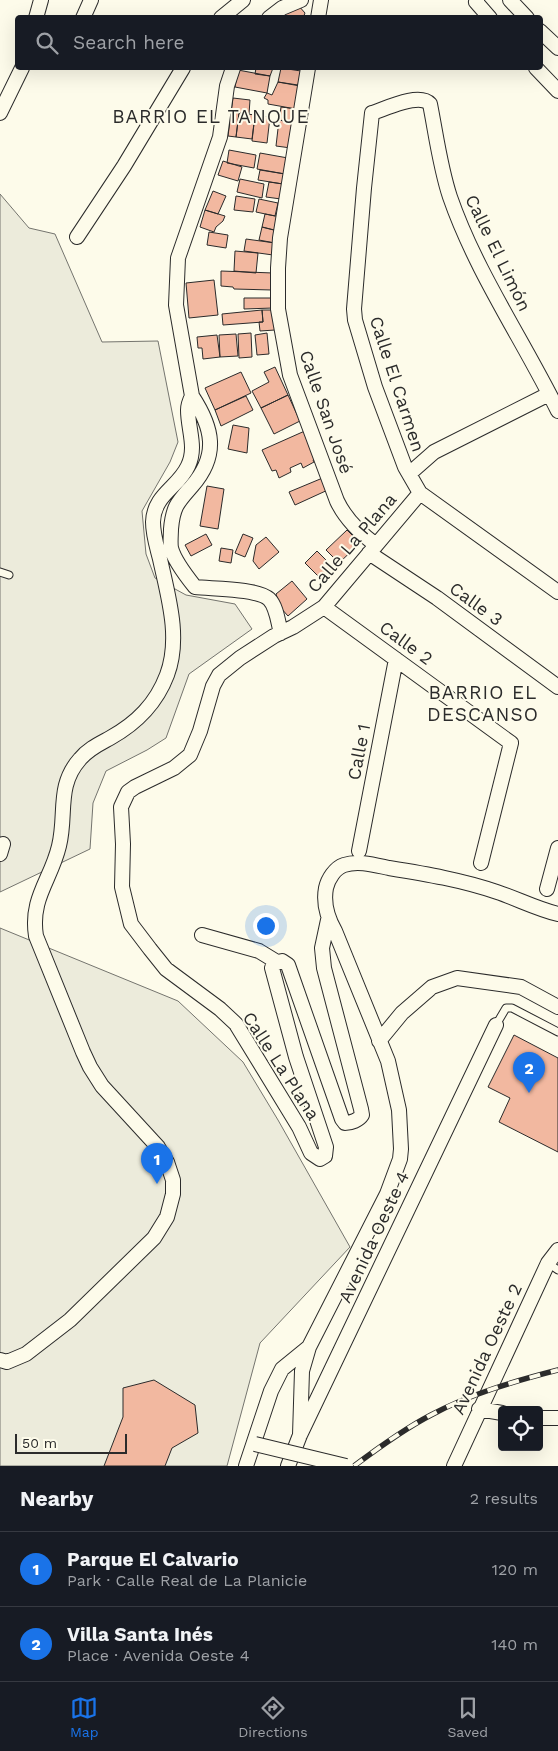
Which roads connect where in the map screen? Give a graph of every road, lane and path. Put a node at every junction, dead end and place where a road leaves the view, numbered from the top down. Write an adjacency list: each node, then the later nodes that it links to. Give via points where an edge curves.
1 (41, 0): 8 (street)
2 (91, 0): 9 (street)
3 (243, 0): 10 (street)
4 (301, 0): 11 (street)
5 (321, 0): 12 (street)
6 (477, 0): 13 (street)
7 (510, 0): 14 (street)
8 (37, 15)
9 (84, 15)
10 (225, 15)
11 (273, 15)
12 (318, 15)
13 (487, 15)
14 (524, 15)
15 (543, 34): 16 (street)
16 (558, 48)
17 (21, 70): 23 (street)
18 (182, 70): 25 (street)
19 (232, 70): 27 (street, via 220,137 176,272 176,305)
20 (308, 70): 31 (street, Calle San José, via 280,238 277,287 281,331 290,375 340,506)
21 (538, 70): 22 (street)
22 (558, 91)
23 (0, 113)
24 (372, 114): 26 (street, Calle El Limón, via 412,100 423,99 430,104 445,181 456,215); 29 (street, Calle El Carmen, via 355,320 375,387)
25 (77, 237)
26 (549, 394): 28 (street, Calle El Limón); 29 (street, via 434,452)
27 (192, 396): 36 (street, via 208,426 210,456 201,475 176,504 172,518 172,548 195,587 243,591 269,599); 54 (street, via 188,410 192,456 188,468 159,500 153,520 172,618 173,640 168,672 155,701 143,715 90,749 72,768 63,793 59,848 34,911 36,936 82,1052 102,1086 158,1147 173,1180 173,1194 167,1217 154,1238 70,1320 26,1354 7,1362)
28 (558, 411)
29 (409, 474): 30 (street, Calle El Carmen)
30 (420, 493): 31 (street, Calle La Plana); 34 (street, Calle El Carmen)
31 (373, 549): 35 (street, Calle La Plana); 38 (street, Calle 3)
32 (0, 572): 33 (lane)
33 (9, 575)
34 (558, 592)
35 (324, 607): 36 (street, Calle La Plana); 37 (street, Calle 2)
36 (281, 633): 46 (street, Calle La Plana, via 219,675 212,686 190,755 174,768 128,792 121,806 122,886 127,911 139,935 166,969 236,1024 299,1126 311,1153 320,1159 325,1156 326,1147 273,974)
37 (396, 659): 40 (street, Calle 1); 41 (street, Calle 2, via 511,743)
38 (558, 688)
39 (558, 848): 42 (street)
40 (359, 852)
41 (481, 863)
42 (547, 889)
43 (558, 914): 44 (street, via 459,881 351,864 336,870 327,883 324,900)
44 (328, 920): 46 (street, Calle La Plana, via 322,948 324,968 361,1110 358,1120 345,1123 342,1119 290,970 286,963); 50 (street)
45 (202, 935): 46 (street, via 259,951)
46 (277, 962)
47 (558, 1007): 50 (street, via 521,987 457,978 432,987 402,1013)
48 (496, 1025): 49 (lane, via 506,1008 512,1008); 59 (street, Avenida Oeste 4)
49 (558, 1032)
50 (379, 1041): 53 (street, via 388,1061 399,1110 400,1159 386,1194)
51 (558, 1250): 52 (street, Avenida Oeste 2)
52 (553, 1267): 55 (street, Avenida Oeste 2)
53 (309, 1347): 59 (street, via 302,1371); 60 (street, via 282,1369 271,1391)
54 (0, 1360)
55 (480, 1409): 56 (street); 64 (street, Avenida Oeste 2)
56 (498, 1412)
57 (543, 1418): 58 (street)
58 (558, 1418)
59 (300, 1435): 62 (street, Avenida Oeste 4)
60 (254, 1443): 61 (street); 63 (street, bridge)
61 (246, 1466)
62 (288, 1466)
63 (346, 1466)
64 (454, 1466)

